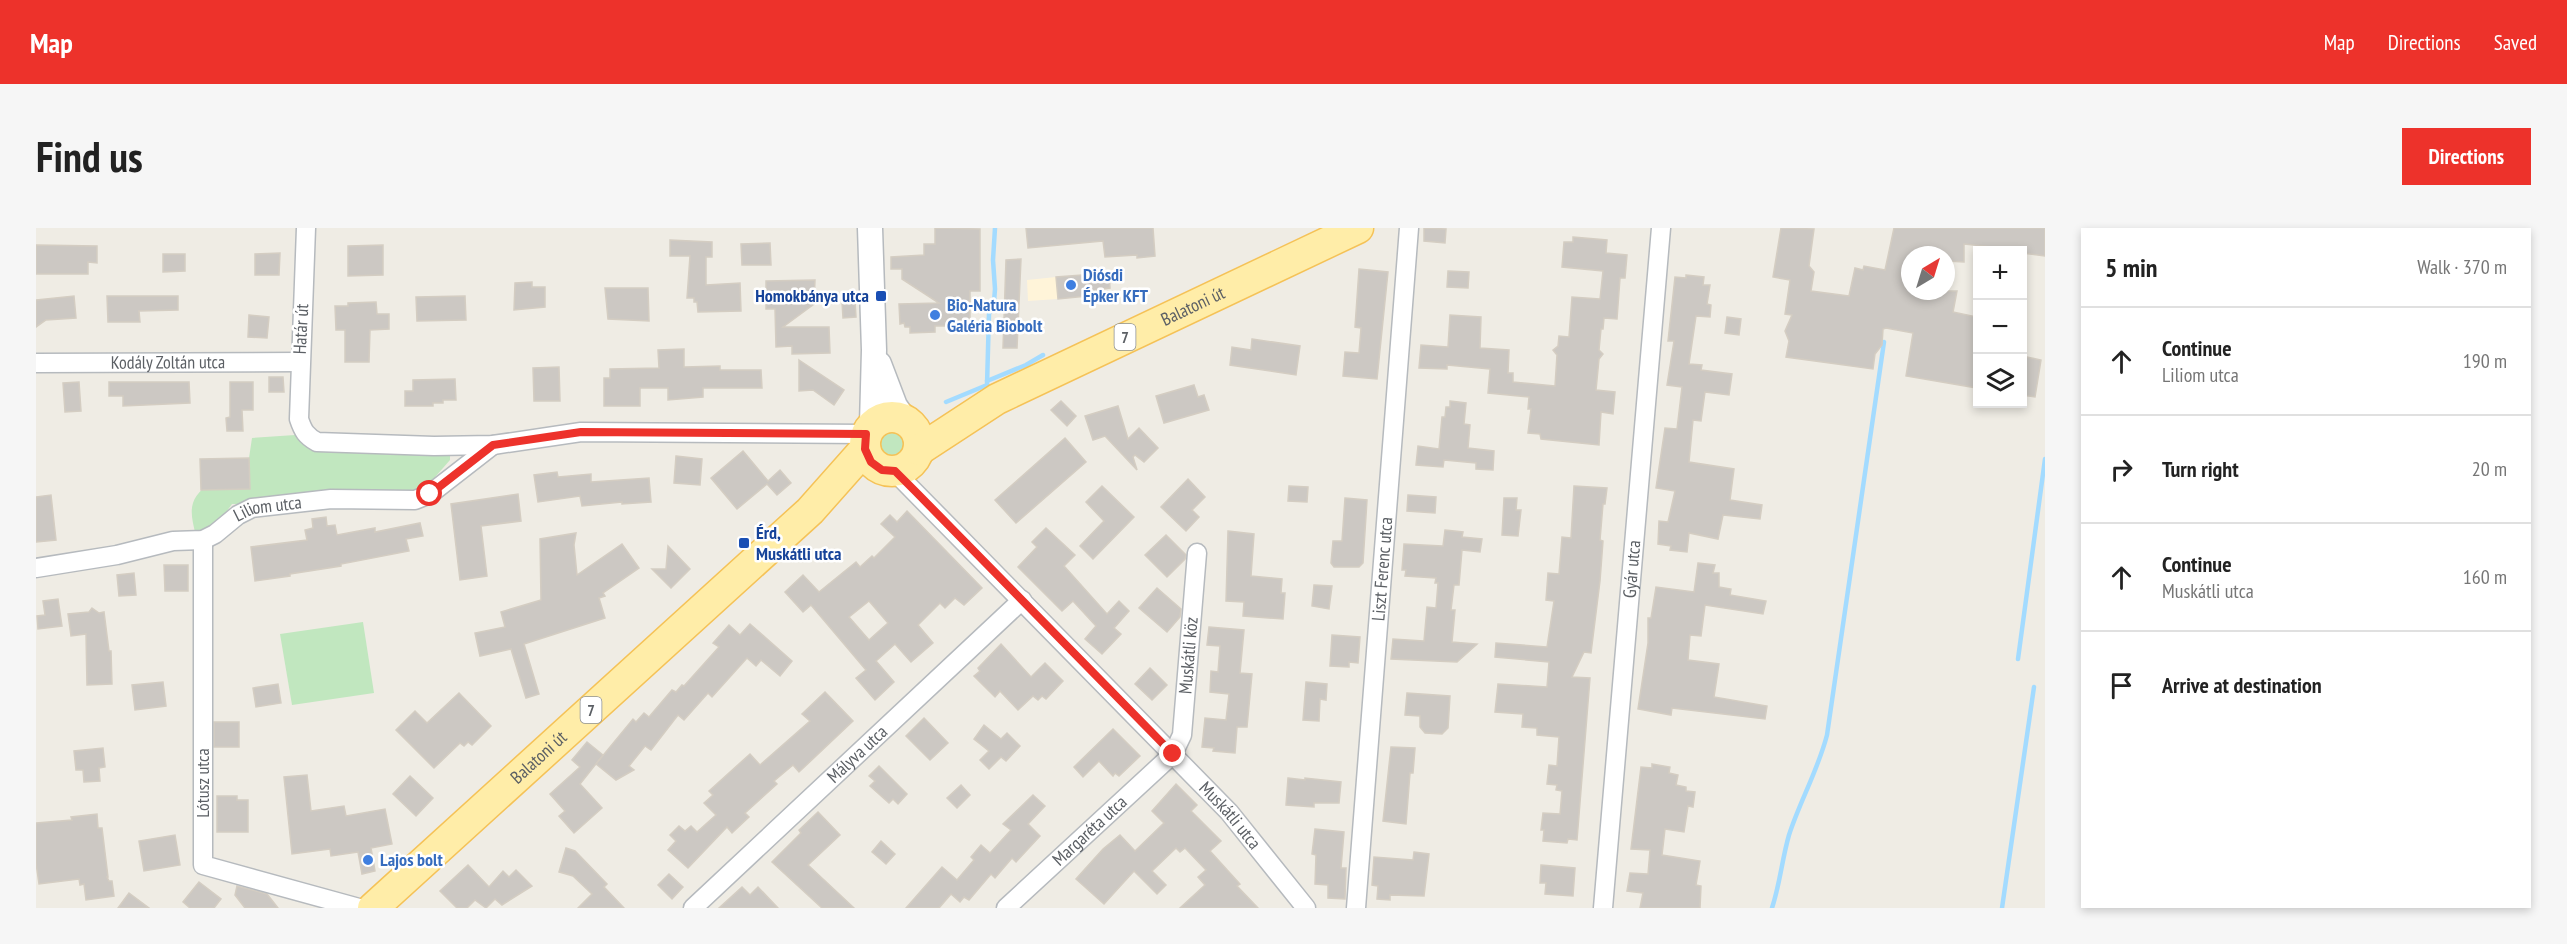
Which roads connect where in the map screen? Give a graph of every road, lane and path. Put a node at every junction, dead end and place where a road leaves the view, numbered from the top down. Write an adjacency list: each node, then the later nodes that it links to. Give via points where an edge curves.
1 (306, 228): 7 (street, Határ út)
2 (870, 228): 6 (street)
3 (1358, 228): 9 (main road, Balatoni út / 7)
4 (1409, 228): 25 (street, Liszt Ferenc utca)
5 (1661, 228): 26 (street, Gyár utca)
6 (874, 350): 10 (street, via 886,387); 13 (street)
7 (300, 362): 8 (street, Kodály Zoltán utca); 11 (street, Határ út)
8 (36, 363)
9 (997, 399): 10 (main road, Balatoni út / 7, via 935,417); 14 (main road, Balatoni út / 7)
10 (906, 420): 13 (main road, 7, via 885,417); 14 (main road, via 920,442)
11 (302, 430): 12 (street, Liliom utca, via 317,442)
12 (493, 445): 13 (street, Liliom utca, via 581,432 700,431); 15 (street, Liliom utca, via 430,494 415,500 331,500 252,508)
13 (876, 450): 14 (main road, 7, via 906,468); 18 (street, Muskátli utca); 21 (main road, Balatoni út / 7)
14 (919, 450)
15 (203, 540): 17 (street, via 173,541); 20 (street, Lótusz utca, via 203,865)
16 (1197, 554): 19 (street, Muskátli köz, via 1182,735)
17 (36, 568)
18 (1022, 600): 19 (street, Muskátli utca); 22 (street, Mályva utca)
19 (1173, 754): 23 (street, Margaréta utca); 24 (street, Muskátli utca, via 1229,812)
20 (359, 908)
21 (373, 908)
22 (693, 908)
23 (1006, 908)
24 (1306, 908)
25 (1356, 908)
26 (1603, 908)

